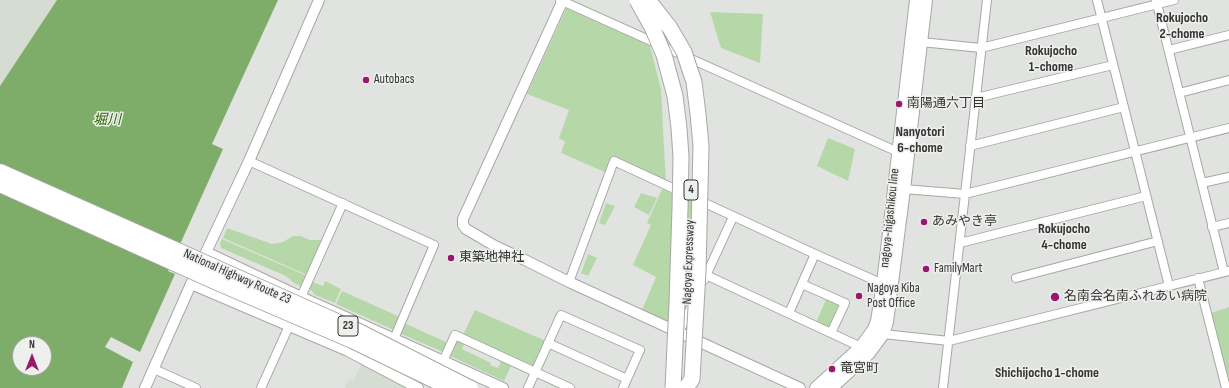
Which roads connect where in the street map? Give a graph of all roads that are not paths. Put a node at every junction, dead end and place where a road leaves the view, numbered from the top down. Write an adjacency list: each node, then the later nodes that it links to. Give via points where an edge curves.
1 (319, 0): 26 (street)
2 (562, 0): 24 (street); 46 (street, via 463,219 463,226 495,246)
3 (636, 0): 75 (highway, Nagoya Expressway / 4, bridge, via 652,27 664,55 675,96 679,128 681,157)
4 (648, 0): 76 (highway, Nagoya Expressway / 4, bridge, via 673,46 684,83 691,124)
5 (916, 0): 24 (main road, nagoya-higashikou line)
6 (926, 0): 13 (main road, nagoya-higashikou line)
7 (987, 0): 14 (street)
8 (1097, 0): 11 (street)
9 (1174, 0): 10 (street)
10 (1157, 2): 11 (street); 15 (street)
11 (1101, 18): 14 (street); 16 (street)
12 (1229, 35): 15 (street)
13 (921, 42): 14 (street); 31 (main road, nagoya-higashikou line)
14 (981, 48): 19 (street)
15 (1169, 50): 18 (street)
16 (1113, 65): 19 (street); 20 (street)
17 (1229, 80): 18 (street)
18 (1179, 93): 22 (street)
19 (976, 98): 23 (street)
20 (1124, 107): 23 (street); 25 (street)
21 (1229, 128): 22 (street)
22 (1190, 138): 25 (street); 29 (street)
23 (970, 146): 32 (street)
24 (898, 152): 49 (main road, nagoya-higashikou line)
25 (1135, 152): 32 (street); 33 (street)
26 (249, 161): 34 (street); 40 (street)
27 (0, 171): 70 (highway, National Highway Route 23 / 23, bridge, via 355,329)
28 (1229, 177): 29 (street)
29 (1202, 183): 37 (street)
30 (0, 185): 69 (highway, National Highway Route 23 / 23, bridge, via 216,283 352,341)
31 (904, 189): 32 (street); 49 (main road, nagoya-higashikou line)
32 (965, 194): 39 (street)
33 (1146, 196): 38 (street); 39 (street)
34 (343, 203): 51 (street); 57 (street, via 434,245)
35 (733, 217): 41 (street); 43 (street); 46 (street, via 614,161)
36 (1229, 223): 37 (street)
37 (1212, 226): 42 (street)
38 (1158, 241): 44 (street); 50 (street)
39 (960, 243): 58 (street)
40 (206, 252): 47 (street); 51 (street)
41 (815, 254): 48 (street); 49 (street)
42 (1226, 272): 45 (street)
43 (706, 275): 52 (street); 54 (street)
44 (1016, 278)
45 (1198, 278): 50 (street); 81 (street)
46 (569, 282): 54 (street)
47 (191, 284): 53 (street); 62 (street)
48 (802, 284): 52 (street); 56 (street, via 845,303)
49 (888, 285): 55 (main road, nagoya-higashikou line, via 887,322)
50 (1169, 286): 58 (street)
51 (299, 296): 53 (street); 57 (street)
52 (788, 313): 56 (street)
53 (287, 325): 67 (street); 68 (street, via 348,351)
54 (679, 332): 77 (street)
55 (878, 332): 58 (street); 60 (main road, nagoya-higashikou line); 79 (main road, nagoya-higashikou line, via 869,353)
56 (832, 333): 60 (street)
57 (394, 339): 61 (street)
58 (949, 341): 80 (street)
59 (548, 343): 63 (street); 64 (street); 64 (street, via 561,315 640,350)
60 (861, 347): 78 (main road, nagoya-higashikou line)
61 (443, 361): 63 (street, via 455,335); 71 (street)
62 (154, 368): 65 (street); 66 (street)
63 (535, 372): 72 (street); 73 (street)
64 (627, 379): 74 (street)
65 (146, 388)
66 (196, 388)
67 (261, 388)
68 (418, 388)
69 (449, 388)
70 (471, 388)
71 (503, 388)
72 (528, 388)
73 (570, 388)
74 (623, 388)
75 (673, 388)
76 (685, 388)
77 (800, 388)
78 (816, 388)
79 (832, 388)
80 (944, 388)
81 (1226, 388)

